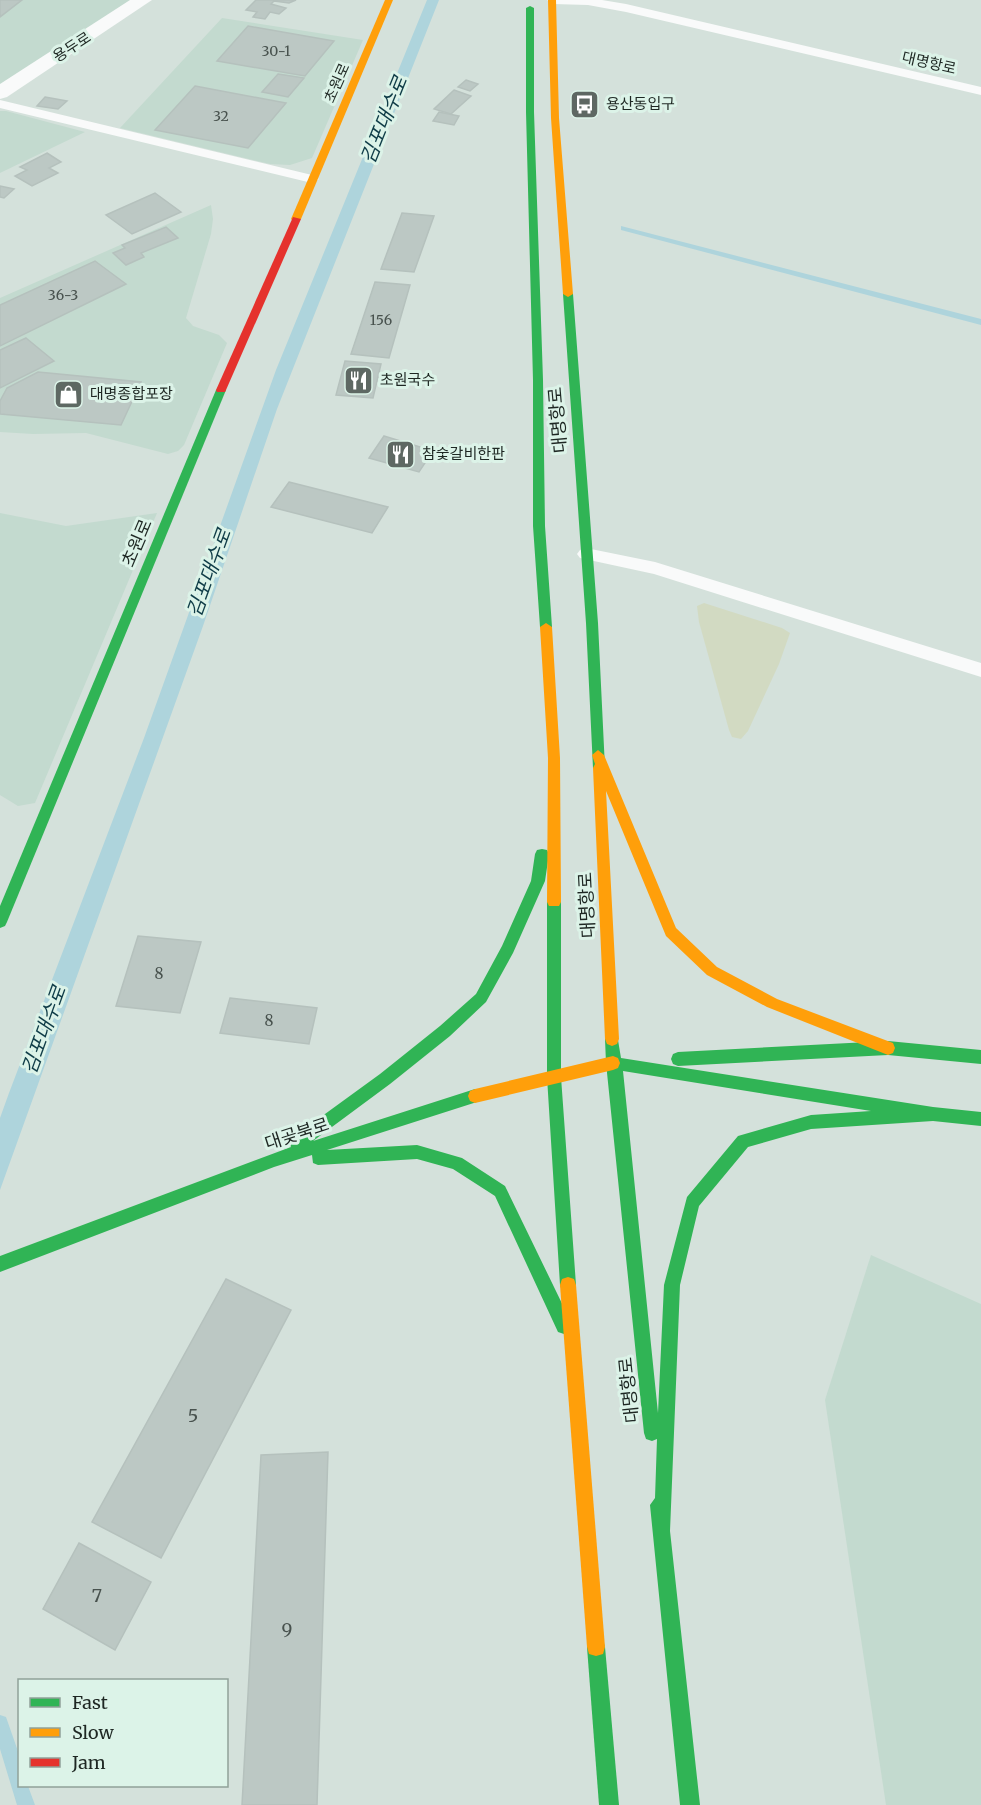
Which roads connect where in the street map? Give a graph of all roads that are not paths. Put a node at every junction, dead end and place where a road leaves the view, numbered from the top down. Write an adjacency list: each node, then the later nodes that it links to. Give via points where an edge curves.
1 (143, 0): 6 (street, 용두로)
2 (389, 0): 8 (main road, 초원로)
3 (530, 0): 12 (main road, 대명항로, via 539,526)
4 (552, 0): 5 (lane, 대명항로, via 626,8); 9 (main road, 대명항로, via 555,118)
5 (981, 92)
6 (0, 93)
7 (0, 104): 8 (lane)
8 (312, 179): 13 (main road, 초원로, via 181,482)
9 (586, 554): 10 (lane, via 655,568); 11 (main road, 대명항로)
10 (981, 670)
11 (598, 755): 14 (main road, via 671,932 712,971 772,1003); 16 (main road, 대명항로)
12 (554, 758): 17 (main road, 대명항로); 20 (main road, via 538,881 481,998 385,1079)
13 (0, 922)
14 (888, 1048): 15 (main road); 16 (main road)
15 (981, 1058)
16 (613, 1063): 17 (main road, 대곶북로); 18 (main road); 23 (main road, 대명항로)
17 (554, 1077): 20 (main road, 대곶북로, via 460,1099); 22 (main road, 대명항로)
18 (933, 1114): 19 (main road); 23 (main road, via 811,1122 743,1141 692,1202 672,1285)
19 (981, 1119)
20 (274, 1160): 21 (main road, 대곶북로); 22 (main road, via 417,1152 457,1163 500,1191)
21 (0, 1264)
22 (572, 1343): 24 (main road, 대명항로)
23 (662, 1530): 25 (main road, 대명항로)
24 (609, 1805)
25 (690, 1805)

